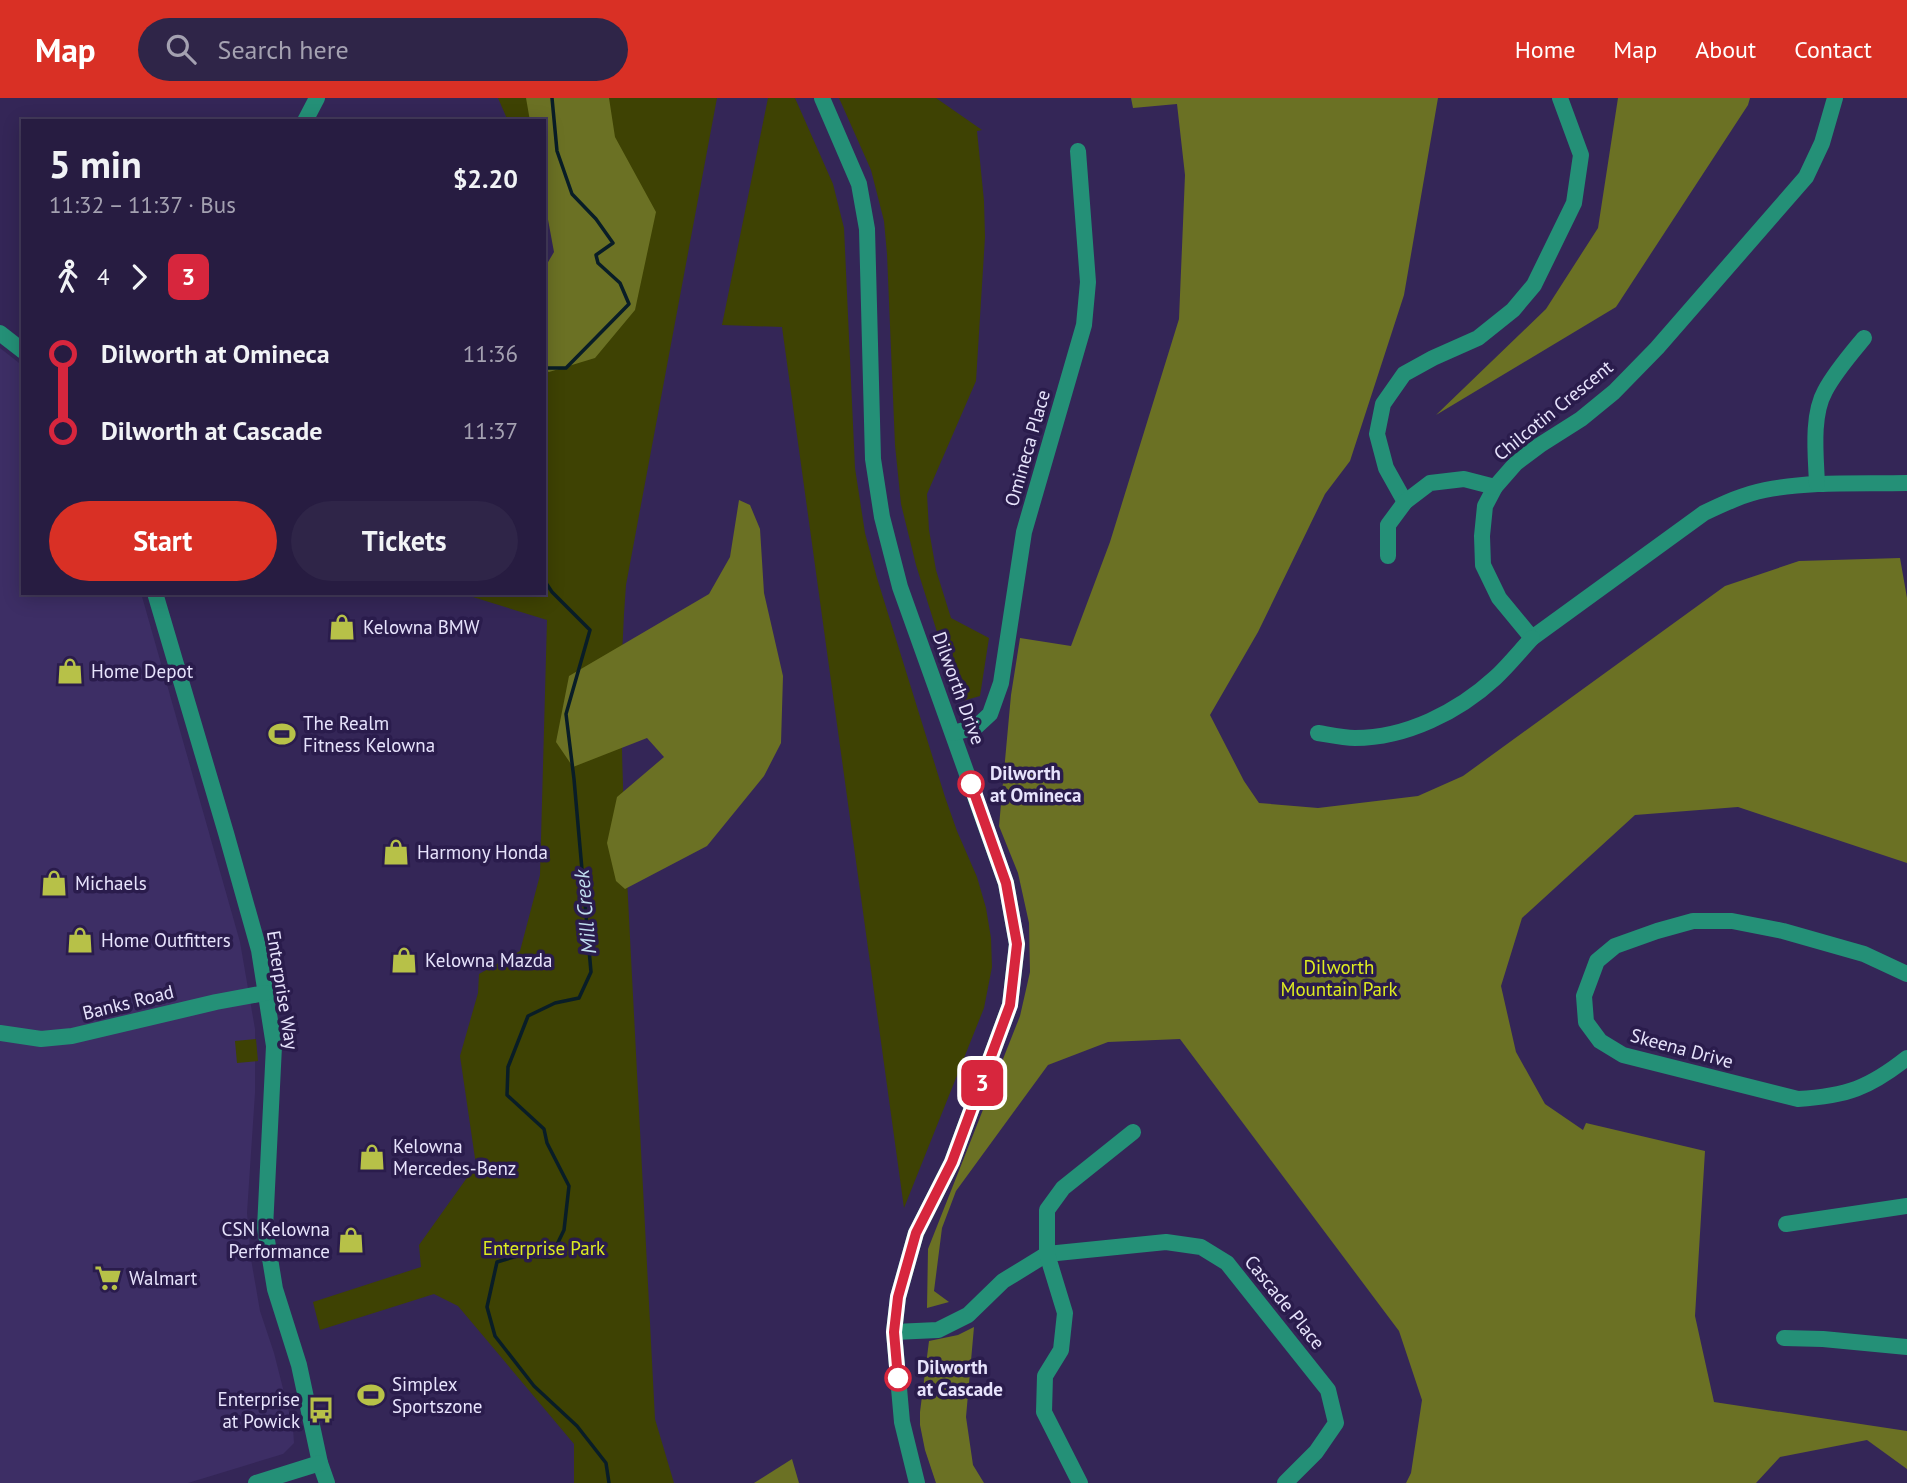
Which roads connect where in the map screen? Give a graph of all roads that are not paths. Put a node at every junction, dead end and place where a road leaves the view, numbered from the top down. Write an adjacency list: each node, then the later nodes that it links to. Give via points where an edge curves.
1 (317, 98): 5 (street)
2 (822, 98): 17 (street, Dilworth Drive, via 859,184 867,229 873,459 882,517 900,587)
3 (1560, 98): 13 (street, via 1581,155 1574,203 1534,285 1513,310 1478,338 1404,373 1383,404 1377,434 1387,468)
4 (1835, 98): 12 (street, Chilcotin Crescent, via 1806,177 1657,348 1614,392 1516,463)
5 (306, 119)
6 (1077, 151): 17 (street, Omineca Place, via 1088,282 1084,325 1024,532 1001,683 990,714 976,727)
7 (0, 333): 9 (street)
8 (1864, 338): 11 (street, via 1823,393 1817,417)
9 (21, 349)
10 (1907, 483): 11 (street)
11 (1817, 484): 16 (street, via 1764,490 1704,513)
12 (1495, 487): 13 (street, via 1464,479 1430,483); 16 (street, Chilcotin Crescent, via 1485,506 1483,565 1499,598)
13 (1405, 502): 14 (street, via 1388,525)
14 (1388, 556)
15 (156, 595): 20 (street, Enterprise Way, via 252,924)
16 (1532, 638): 18 (street, via 1495,678 1458,707 1421,724 1387,735 1354,738)
17 (953, 733): 27 (street, Dilworth Drive, via 1006,883 1017,944 1010,1005 952,1162 916,1233 898,1297)
18 (1318, 733)
19 (1907, 974): 22 (street, Skeena Drive, via 1864,954 1783,931 1732,921 1693,921 1615,946 1597,961 1584,996 1586,1022 1600,1041 1623,1055 1789,1097 1827,1097 1856,1090)
20 (265, 993): 21 (street, Banks Road, via 72,1037 41,1039); 30 (street, Enterprise Way, via 274,1046 265,1228 275,1289 299,1365)
21 (0, 1033)
22 (1907, 1058)
23 (1133, 1132): 26 (street, via 1063,1188 1047,1210)
24 (1907, 1206): 25 (street)
25 (1786, 1224)
26 (1047, 1254): 27 (street, Cascade Place, via 1003,1282 968,1315 938,1330); 34 (street, via 1065,1313 1061,1350 1045,1376 1044,1412); 35 (street, Cascade Place, via 1166,1242 1201,1247 1227,1263 1328,1390 1336,1423 1317,1452)
27 (894, 1332): 33 (street, Dilworth Drive, via 902,1423)
28 (1784, 1338): 29 (street)
29 (1907, 1347)
30 (320, 1463): 31 (street); 32 (street, Enterprise Way)
31 (256, 1483)
32 (327, 1483)
33 (917, 1483)
34 (1080, 1483)
35 (1285, 1483)

